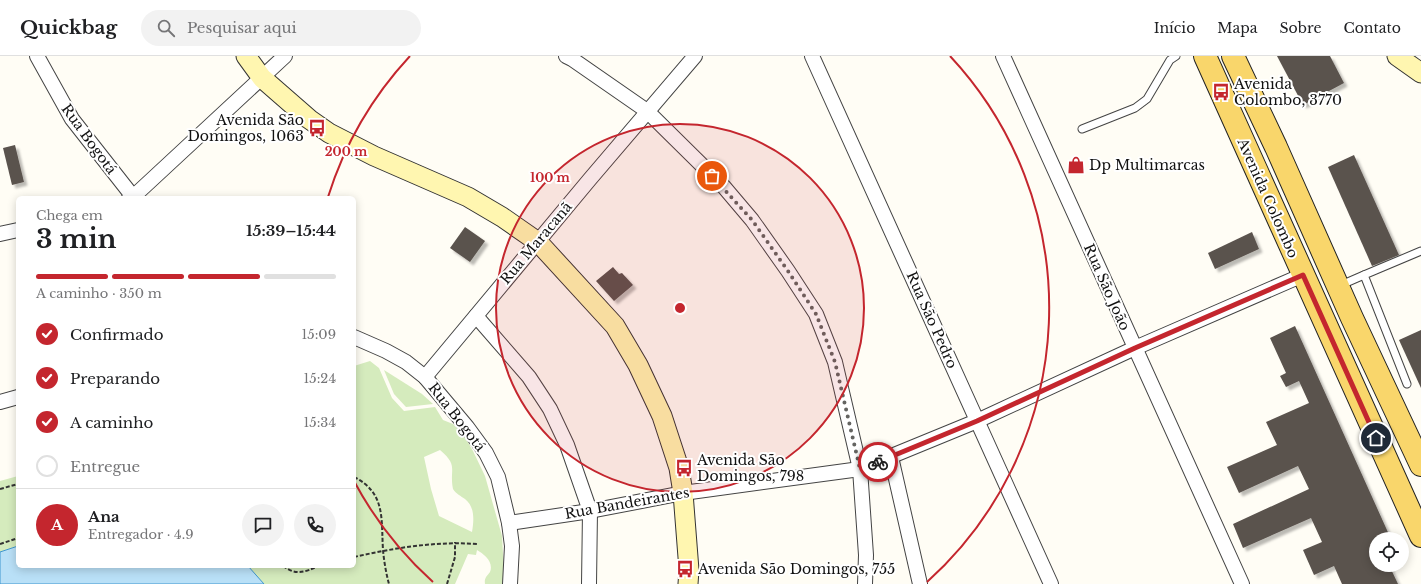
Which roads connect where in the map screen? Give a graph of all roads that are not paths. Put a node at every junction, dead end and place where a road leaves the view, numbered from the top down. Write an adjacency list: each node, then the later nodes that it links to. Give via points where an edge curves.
1 (37, 56): 18 (street, Rua Bogotá, via 72,120)
2 (246, 56): 15 (street)
3 (285, 56): 15 (street)
4 (566, 56): 16 (street)
5 (695, 56): 16 (street, Rua Maracanã)
6 (812, 56): 34 (street, Rua São Pedro)
7 (1003, 56): 29 (street, Rua São João)
8 (1176, 56): 17 (lane, via 1170,60 1147,100 1135,108)
9 (1205, 56): 24 (main road, Avenida Colombo)
10 (1216, 56): 14 (main road)
11 (1233, 56): 14 (main road, Avenida Colombo)
12 (1400, 57): 13 (street)
13 (1421, 73)
14 (1242, 76): 26 (main road, Avenida Colombo)
15 (262, 78): 19 (street); 22 (street, via 308,119 329,133 374,156 468,197)
16 (647, 111): 22 (street, Rua Maracanã); 38 (street, via 724,187 752,220 816,314 835,362)
17 (1082, 129)
18 (130, 196)
19 (134, 196)
20 (16, 230): 21 (street)
21 (0, 234)
22 (538, 242): 27 (street, Rua Maracanã); 39 (street, via 615,326 638,365 662,416 679,468)
23 (1421, 251): 25 (lane)
24 (1303, 275): 29 (street, Rua Bandeirantes); 35 (main road, Avenida Colombo)
25 (1364, 275): 26 (lane); 31 (lane)
26 (1338, 287): 36 (main road, Avenida Colombo)
27 (476, 316): 30 (street, Rua Maracanã); 40 (street, via 529,377 550,409 567,445)
28 (356, 338): 30 (street, Rua Bogotá, via 406,362)
29 (1135, 348): 34 (street, Rua Bandeirantes); 49 (street, Rua São João)
30 (425, 377): 41 (street, Rua Bogotá, via 467,426 486,453 498,477)
31 (1407, 384)
32 (16, 398): 33 (street)
33 (0, 402)
34 (977, 421): 37 (street, Rua Bandeirantes); 48 (street, Rua São Pedro)
35 (1376, 438): 36 (main road, via 1392,439); 42 (main road, Avenida Colombo)
36 (1417, 456)
37 (891, 457): 38 (street, Rua Bandeirantes); 47 (street)
38 (860, 469): 39 (street, Rua Bandeirantes); 46 (street, via 866,555)
39 (683, 493): 40 (street, Rua Bandeirantes); 45 (street)
40 (590, 511): 41 (street, Rua Bandeirantes); 44 (street)
41 (509, 523): 43 (street, Rua Bogotá, via 512,546)
42 (1421, 536)
43 (510, 584)
44 (589, 584)
45 (688, 584)
46 (865, 584)
47 (920, 584)
48 (1051, 584)
49 (1242, 584)

